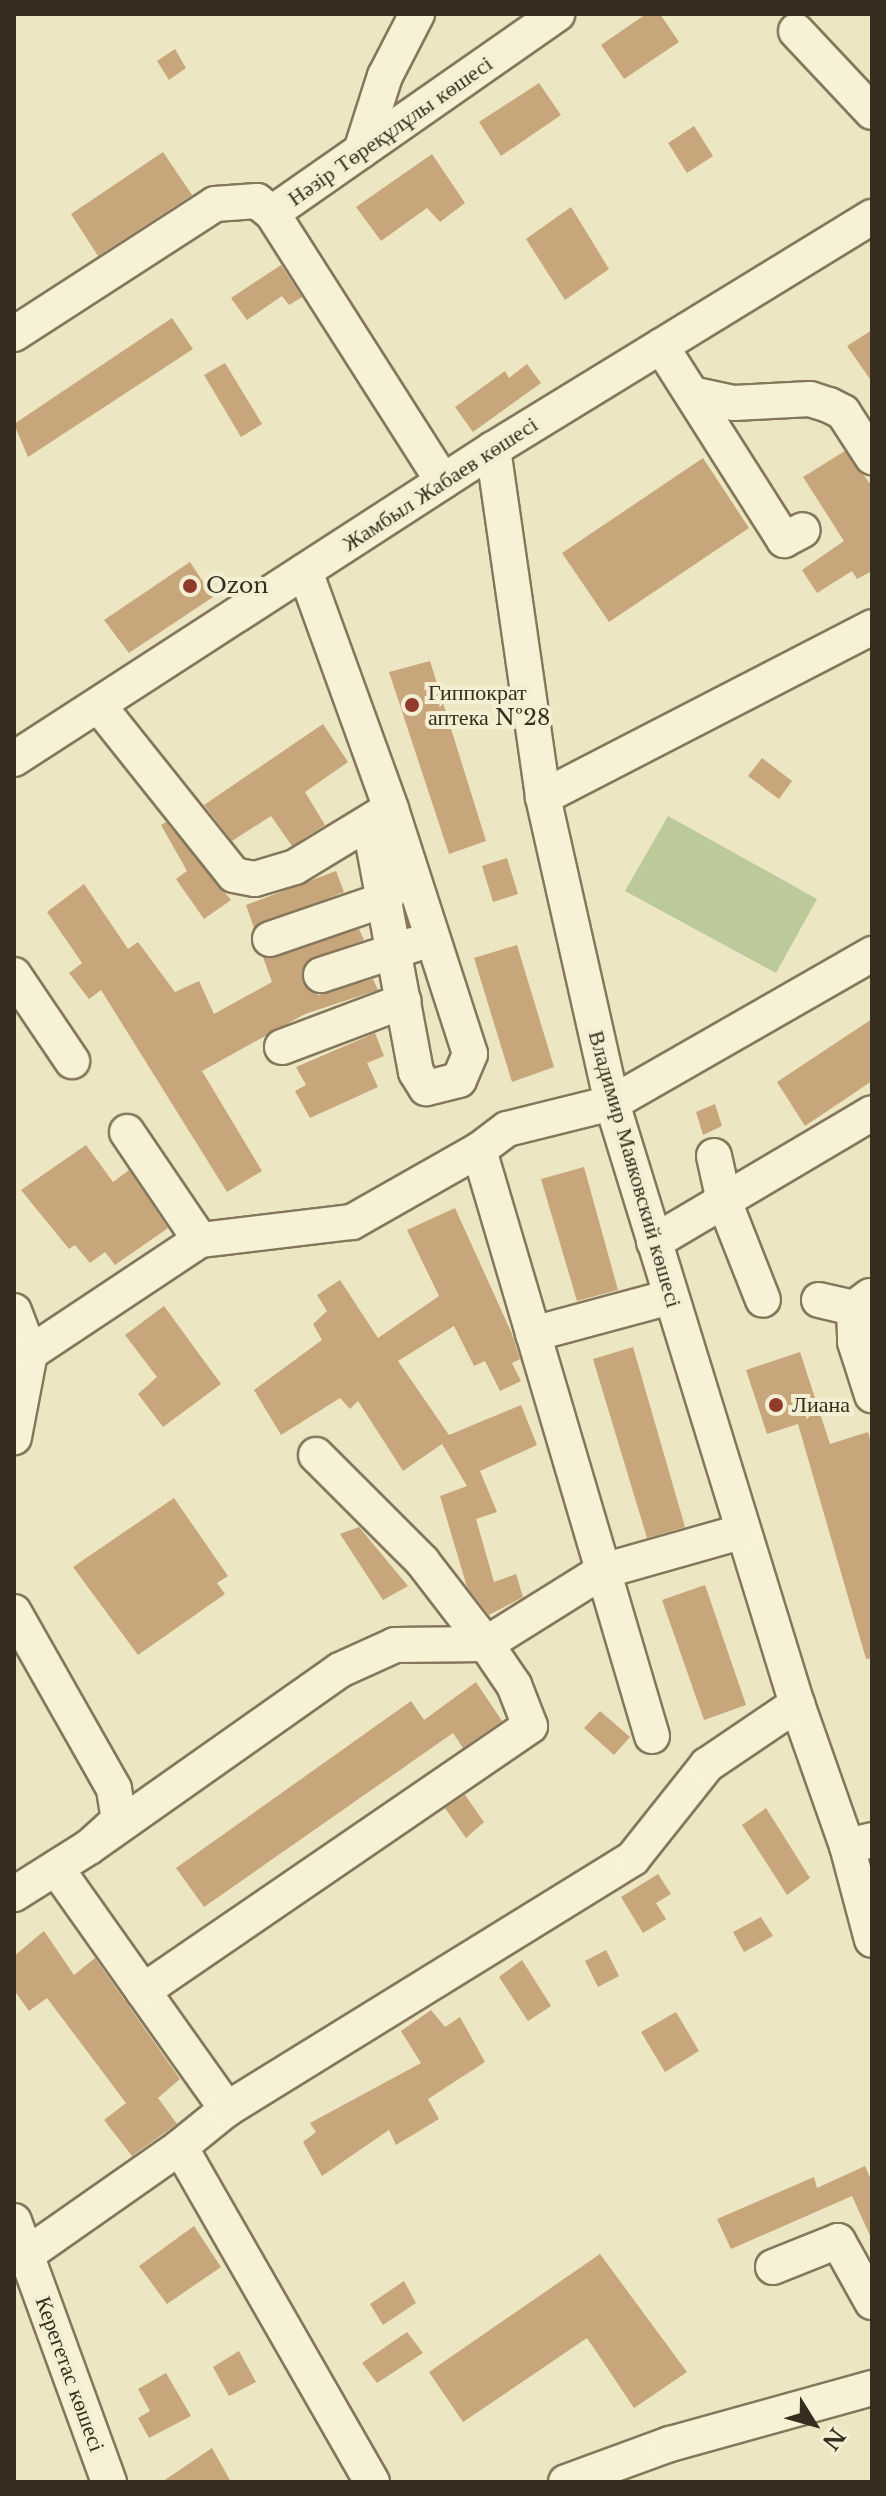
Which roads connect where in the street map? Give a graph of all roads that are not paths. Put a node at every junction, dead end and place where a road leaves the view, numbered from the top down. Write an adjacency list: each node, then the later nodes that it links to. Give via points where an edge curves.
1 (417, 14): 5 (street, via 385,76)
2 (557, 14): 5 (street, Нәзір Төреқұлұлы көшесі)
3 (796, 31): 4 (street)
4 (872, 112)
5 (361, 151): 6 (street, Нәзір Төреқұлұлы көшесі)
6 (272, 213): 8 (street, Нәзір Төреқұлұлы көшесі, via 257,201 215,204); 13 (street)
7 (872, 217): 9 (street, Жамбыл Жабаев көшесі)
8 (14, 334)
9 (661, 346): 10 (street); 11 (street, Жамбыл Жабаев көшесі)
10 (692, 394): 12 (street, via 734,403 810,399 829,405 843,412); 14 (street, via 784,540)
11 (493, 449): 13 (street, Жамбыл Жабаев көшесі); 19 (street, Владимир Маяковский көшесі)
12 (872, 457)
13 (443, 481): 15 (street, Жамбыл Жабаев көшесі)
14 (803, 530)
15 (305, 571): 17 (street, Жамбыл Жабаев көшесі); 20 (street)
16 (872, 627): 19 (street)
17 (99, 706): 18 (street, Жамбыл Жабаев көшесі); 20 (street, via 234,875 255,879 295,867)
18 (14, 759)
19 (543, 797): 31 (street, Владимир Маяковский көшесі)
20 (380, 815): 21 (street); 23 (street)
21 (386, 899): 22 (street); 24 (street)
22 (270, 939)
23 (433, 939): 24 (street); 28 (street, via 470,1054 459,1080 426,1088 416,1072)
24 (394, 951): 27 (street); 28 (street)
25 (872, 954): 31 (street)
26 (14, 975): 30 (street)
27 (321, 975)
28 (404, 1001): 29 (street)
29 (282, 1047)
30 (72, 1061)
31 (612, 1103): 34 (street, via 507,1129); 38 (street, Владимир Маяковский көшесі)
32 (872, 1113): 36 (street)
33 (127, 1132): 37 (street)
34 (479, 1150): 37 (street, via 352,1222); 44 (street)
35 (714, 1156): 36 (street)
36 (724, 1201): 38 (street); 40 (street)
37 (200, 1240): 45 (street)
38 (654, 1242): 39 (street, Владимир Маяковский көшесі)
39 (670, 1297): 44 (street); 49 (street, Владимир Маяковский көшесі)
40 (763, 1300)
41 (819, 1300): 42 (street)
42 (863, 1301): 46 (street, via 855,1342)
43 (14, 1311): 45 (street)
44 (533, 1334): 50 (street)
45 (30, 1353): 47 (street)
46 (872, 1395)
47 (14, 1437)
48 (316, 1455): 52 (street, via 422,1561)
49 (741, 1532): 50 (street); 53 (street, Владимир Маяковский көшесі)
50 (603, 1571): 52 (street); 54 (street)
51 (14, 1612): 56 (street, via 114,1789 119,1820)
52 (486, 1644): 56 (street, via 395,1645 340,1670); 60 (street, via 514,1685 530,1726)
53 (797, 1704): 55 (street, Владимир Маяковский көшесі); 61 (street, via 707,1765 633,1858)
54 (652, 1736)
55 (860, 1843): 59 (street, Владимир Маяковский көшесі)
56 (89, 1847): 57 (street)
57 (56, 1868): 58 (street); 60 (street)
58 (14, 1894)
59 (872, 1940)
60 (143, 1991): 61 (street)
61 (227, 2109): 62 (street)
62 (180, 2147): 64 (street); 69 (street)
63 (14, 2221): 64 (street, Керегетас көшесі)
64 (26, 2255): 68 (street, Керегетас көшесі)
65 (773, 2267): 66 (street, via 838,2241)
66 (872, 2302)
67 (872, 2388): 70 (street, via 670,2444)
68 (109, 2482)
69 (372, 2482)
70 (566, 2482)

